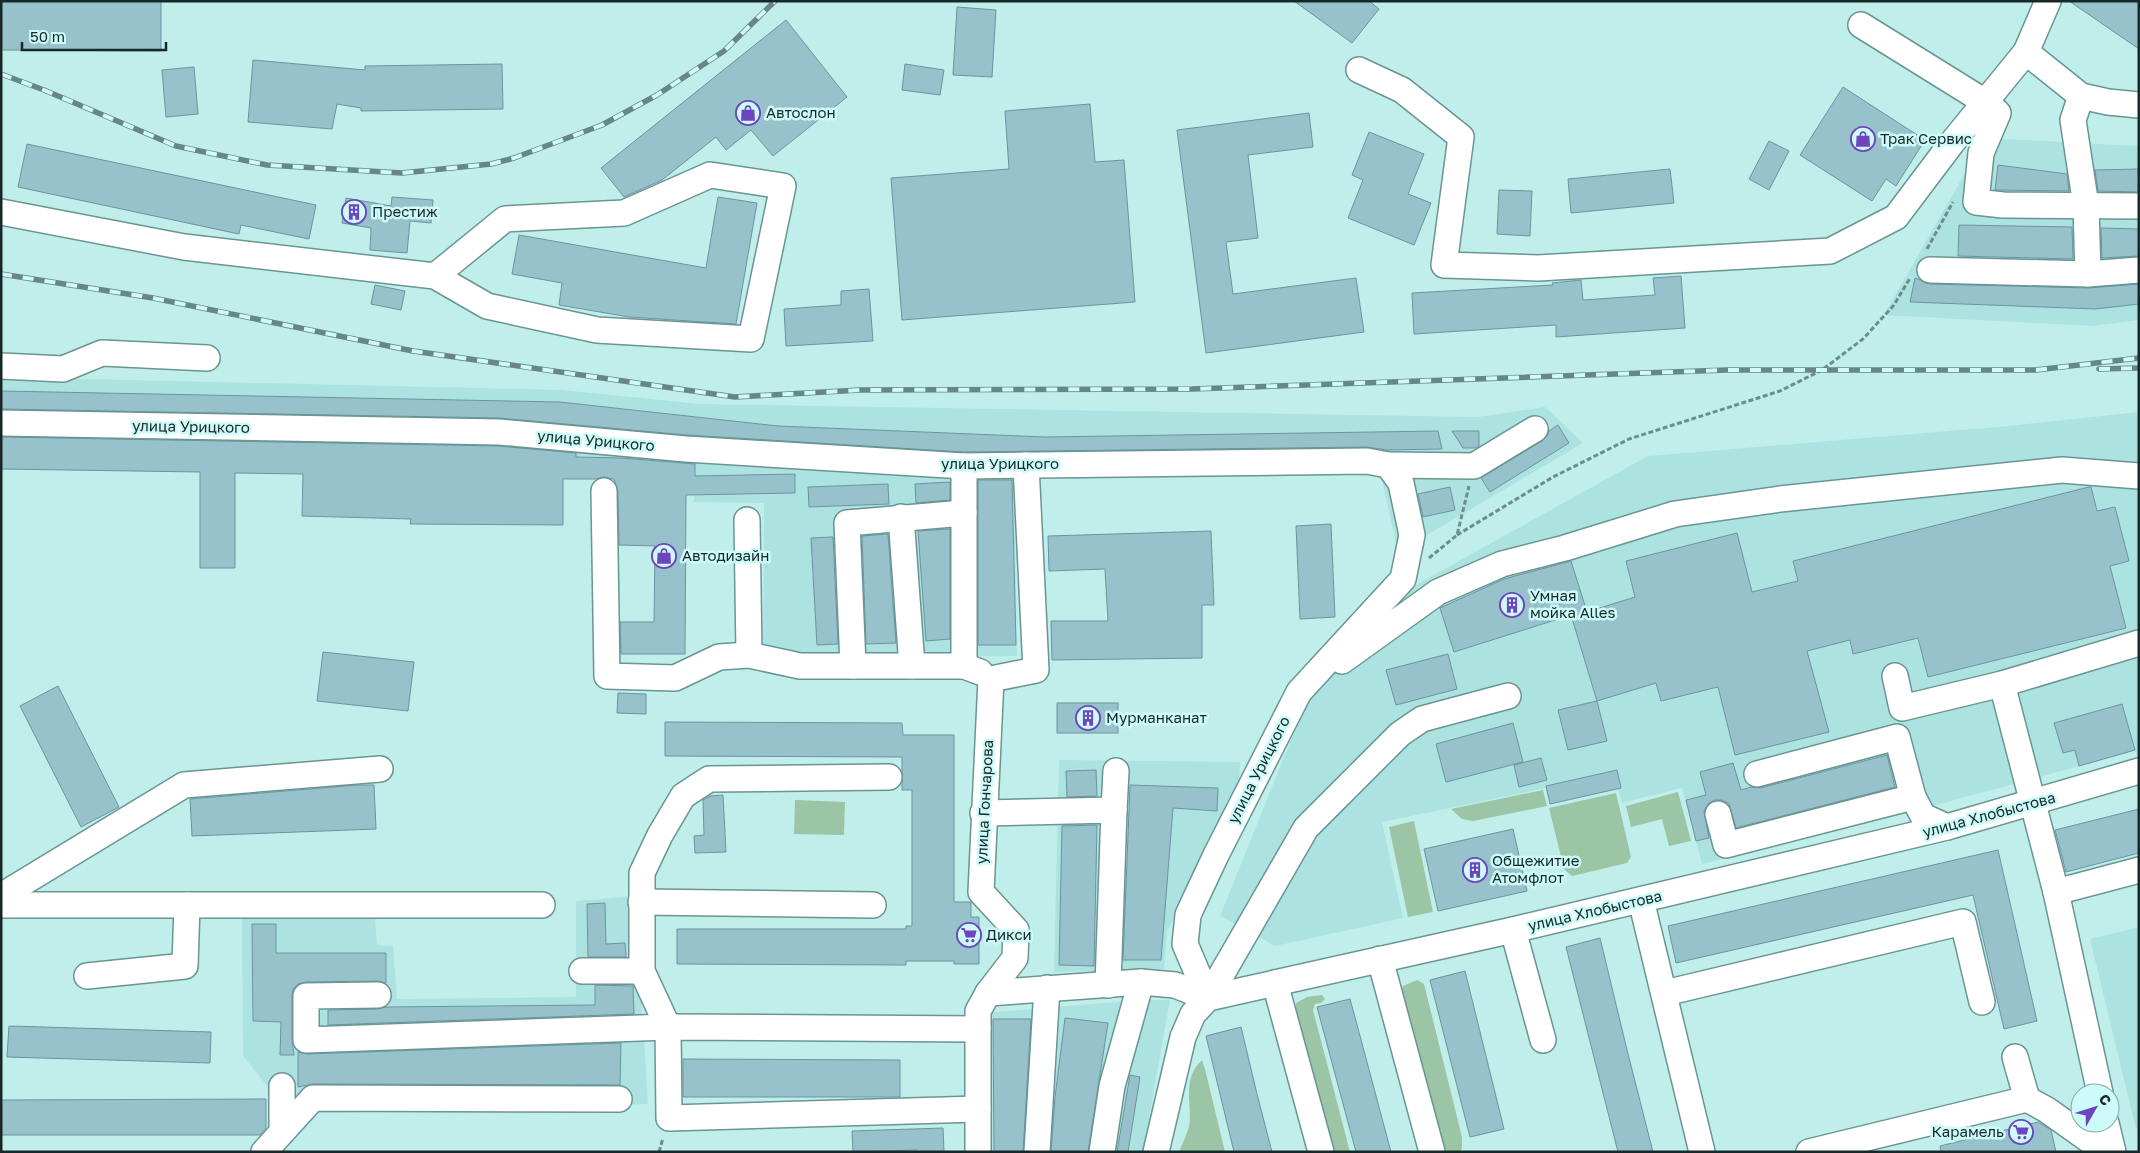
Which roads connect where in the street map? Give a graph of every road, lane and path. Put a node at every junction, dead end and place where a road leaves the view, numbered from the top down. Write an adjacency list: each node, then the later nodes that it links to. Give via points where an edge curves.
1 (2048, 1): 3 (street)
2 (1861, 24): 6 (street)
3 (2026, 52): 5 (street); 6 (street)
4 (1359, 70): 6 (street, via 1402,90 1461,137 1444,266 1538,268 1830,251 1896,217)
5 (2080, 96): 7 (street); 9 (street, via 2073,120)
6 (1985, 102): 9 (street, via 1998,113 1982,153 1976,202)
7 (2139, 105)
8 (1957, 195): 12 (path)
9 (2086, 206): 10 (street); 14 (street)
10 (2139, 206)
11 (1, 212): 15 (street, via 184,247)
12 (1922, 265): 14 (street); 29 (path, via 1894,305 1862,339 1822,370 1780,391 1629,439 1553,477)
13 (2139, 270): 14 (street)
14 (2088, 274)
15 (435, 276): 15 (street, via 505,219 624,213 710,175 783,186 751,338 597,330 487,306)
16 (207, 358): 17 (street, via 102,353 63,370)
17 (1, 366)
18 (1, 423): 22 (street, улица Урицкого, via 499,432 686,449)
19 (1535, 429): 23 (street)
20 (1026, 465): 21 (street, улица Урицкого, via 1367,461); 22 (street, улица Урицкого); 37 (street, via 1036,670)
21 (1388, 465): 23 (street, улица Урицкого); 30 (street, via 1401,483 1412,535)
22 (964, 466): 26 (street)
23 (1474, 466): 29 (path)
24 (2139, 476): 39 (street, via 2062,470 1780,499 1675,514 1502,564 1438,592)
25 (604, 491): 32 (street, via 606,676 675,678 719,657)
26 (964, 513): 27 (street); 35 (street)
27 (901, 518): 33 (street, via 847,523); 34 (street)
28 (747, 520): 32 (street)
29 (1457, 535): 30 (path)
30 (1403, 579): 39 (street, улица Урицкого)
31 (2139, 643): 38 (street)
32 (749, 655): 33 (street, via 800,666)
33 (853, 666): 34 (street)
34 (912, 666): 35 (street)
35 (964, 666): 37 (street)
36 (1895, 676): 38 (street, via 1902,708)
37 (991, 679): 49 (street, улица Гончарова)
38 (2002, 684): 47 (street)
39 (1299, 692): 77 (street, улица Урицкого, via 1188,915 1185,944)
40 (1508, 696): 77 (street, via 1422,719 1393,740 1306,828)
41 (380, 769): 58 (street, via 184,785)
42 (1116, 770): 48 (street)
43 (2139, 771): 47 (street, улица Хлобыстова)
44 (1757, 774): 46 (street, via 1897,737)
45 (889, 777): 60 (street, via 709,780 683,796 660,835 642,874)
46 (1913, 797): 51 (street); 52 (street, via 1923,816)
47 (2033, 803): 52 (street, улица Хлобыстова); 57 (street)
48 (1114, 810): 49 (street); 72 (street)
49 (983, 813): 74 (street, улица Гончарова, via 980,892 1016,930 1015,958)
50 (1718, 814): 53 (street, via 1726,845)
51 (1819, 822): 53 (street); 54 (street)
52 (1947, 827): 54 (street, улица Хлобыстова)
53 (1759, 838): 55 (street)
54 (1826, 856): 55 (street, улица Хлобыстова)
55 (1766, 870): 59 (street, улица Хлобыстова)
56 (2139, 870): 57 (street)
57 (2056, 892): 83 (street)
58 (1, 896)
59 (1641, 900): 65 (street, улица Хлобыстова); 75 (street)
60 (641, 902): 64 (street); 68 (street)
61 (542, 904): 63 (street)
62 (1, 905): 63 (street)
63 (186, 905): 69 (street, via 185,966)
64 (873, 905)
65 (1513, 930): 66 (street, улица Хлобыстова); 81 (street)
66 (1380, 959): 71 (street, улица Хлобыстова); 96 (street)
67 (582, 971): 68 (street)
68 (642, 971): 79 (street)
69 (87, 976)
70 (1141, 982): 72 (street); 77 (street, via 1176,985); 93 (street, via 1112,1086)
71 (1275, 983): 77 (street, улица Хлобыстова); 95 (street)
72 (1108, 985): 73 (street)
73 (1047, 988): 74 (street); 92 (street)
74 (988, 993): 80 (street, улица Гончарова, via 978,1011)
75 (1665, 993): 78 (street, via 1963,922); 97 (street)
76 (378, 995): 79 (street, via 306,996 306,1040)
77 (1208, 998): 94 (street, via 1193,1014 1183,1037)
78 (1982, 1002)
79 (668, 1027): 80 (street); 87 (street, via 669,1118)
80 (978, 1029): 87 (street, улица Гончарова)
81 (1543, 1040)
82 (2015, 1057): 85 (street)
83 (2098, 1083)
84 (282, 1086): 88 (street)
85 (2027, 1098): 98 (street); 99 (street)
86 (619, 1099): 88 (street, via 313,1098)
87 (978, 1109): 91 (street, улица Гончарова)
88 (282, 1132): 90 (street)
89 (2108, 1133): 100 (street)
90 (264, 1152)
91 (978, 1152)
92 (1037, 1152)
93 (1102, 1152)
94 (1156, 1152)
95 (1321, 1152)
96 (1432, 1152)
97 (1702, 1152)
98 (1809, 1152)
99 (2106, 1152)
100 (2113, 1152)

